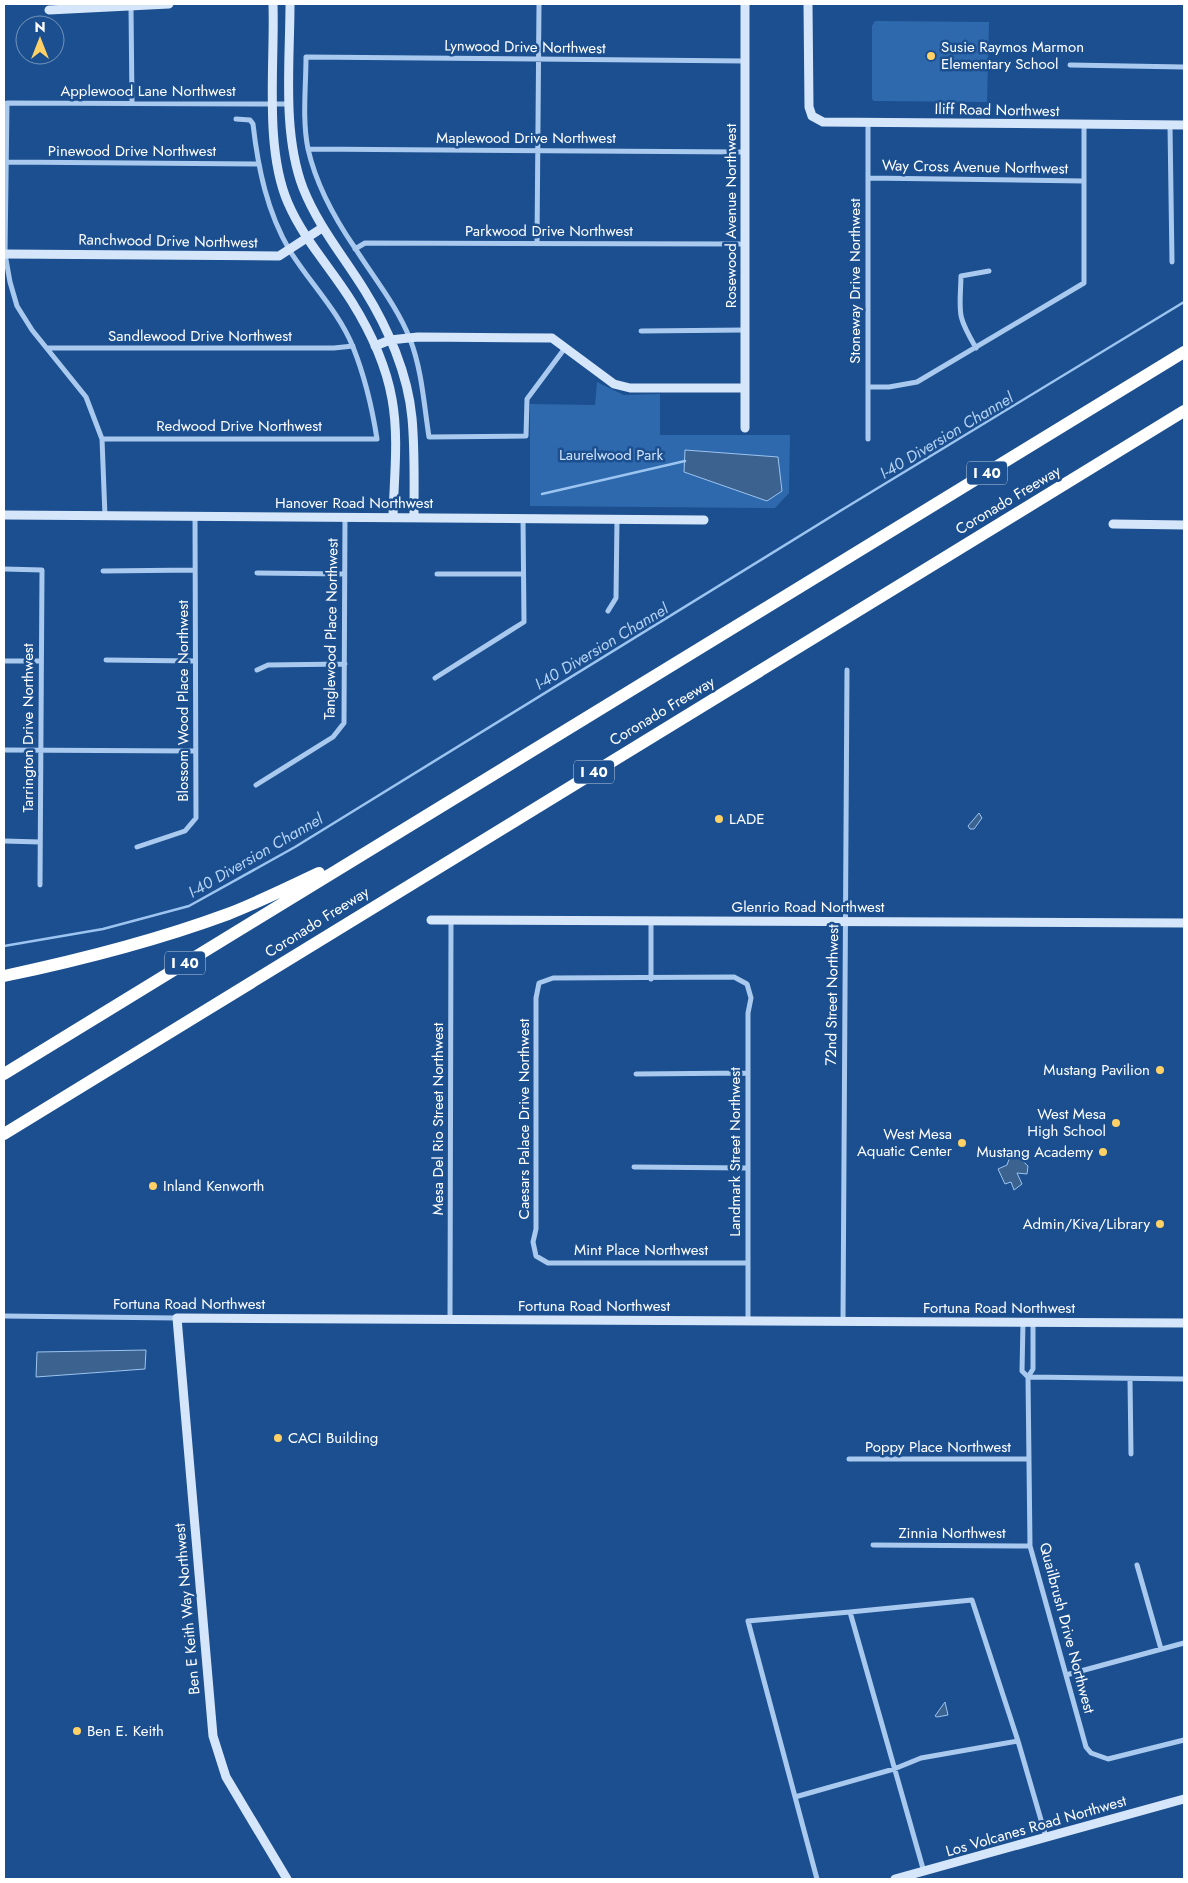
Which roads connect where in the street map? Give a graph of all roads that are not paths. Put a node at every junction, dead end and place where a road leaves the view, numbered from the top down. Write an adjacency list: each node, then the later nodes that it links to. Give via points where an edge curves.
1 (169, 4): 8 (street)
2 (274, 4): 15 (street)
3 (290, 4): 14 (street)
4 (539, 4): 9 (street)
5 (745, 4): 10 (street, Rosewood Avenue Northwest)
6 (808, 4): 17 (street, Iliff Road Northwest, via 808,107 812,116 823,122)
7 (49, 7): 8 (street)
8 (131, 7): 13 (street)
9 (539, 59): 10 (street, Lynwood Drive Northwest); 21 (street, Lynwood Drive Northwest, via 306,57); 22 (street)
10 (745, 61): 23 (street, Rosewood Avenue Northwest)
11 (1070, 65): 12 (street)
12 (1184, 68)
13 (132, 103): 15 (street, Applewood Lane Northwest); 24 (street, Applewood Lane Northwest, via 7,103)
14 (290, 104): 15 (street, Applewood Lane Northwest); 28 (street, via 294,150 303,187)
15 (274, 105): 29 (street, via 275,151 287,202)
16 (236, 119): 25 (street, via 250,120 254,124)
17 (868, 123): 18 (street, Iliff Road Northwest); 26 (street, Stoneway Drive Northwest)
18 (1084, 125): 20 (street, Iliff Road Northwest); 27 (street)
19 (1184, 125): 20 (street, Iliff Road Northwest)
20 (1170, 126): 35 (street)
21 (308, 149): 22 (street, Maplewood Drive Northwest); 32 (street, via 328,200)
22 (538, 151): 23 (street, Maplewood Drive Northwest); 30 (street)
23 (744, 152): 31 (street, Rosewood Avenue Northwest)
24 (6, 162): 25 (street, Pinewood Drive Northwest); 34 (street)
25 (258, 164): 33 (street, via 271,209)
26 (868, 178): 27 (street, Way Cross Avenue Northwest); 47 (street, Stoneway Drive Northwest)
27 (1082, 181): 45 (street, via 1084,283)
28 (322, 228): 29 (street, Ranchwood Drive Northwest); 40 (street, via 365,291)
29 (307, 238): 33 (street, Ranchwood Drive Northwest); 42 (street, via 350,300)
30 (537, 243): 31 (street, Parkwood Drive Northwest); 32 (street, Parkwood Drive Northwest, via 366,243)
31 (744, 244): 37 (street, Rosewood Avenue Northwest)
32 (355, 249): 39 (street, via 386,293)
33 (290, 250): 34 (street, Ranchwood Drive Northwest, via 279,256); 41 (street)
34 (5, 254): 43 (street, via 17,306)
35 (1172, 262)
36 (989, 271): 45 (street, via 961,276 958,310 961,323)
37 (746, 330): 38 (street); 48 (street, Rosewood Avenue Northwest)
38 (641, 331)
39 (410, 338): 40 (street); 44 (street, via 552,338); 44 (street, via 417,358 429,436 526,436 527,399)
40 (390, 340): 42 (street); 58 (street, via 412,417)
41 (353, 346): 43 (street, Sandlewood Drive Northwest); 51 (street, Redwood Drive Northwest, via 369,394 377,439)
42 (375, 346): 57 (street, via 392,399 396,449)
43 (48, 348): 51 (street, via 86,397)
44 (565, 348): 48 (street, via 614,384 630,388)
45 (976, 348): 47 (street, via 917,382)
46 (1184, 352): 87 (highway, I 40)
47 (868, 387): 52 (street, Stoneway Drive Northwest)
48 (746, 388): 50 (street, Rosewood Avenue Northwest)
49 (1184, 411): 99 (highway, Coronado Freeway / I 40)
50 (745, 428)
51 (102, 439): 54 (street)
52 (868, 439)
53 (4, 515): 54 (street, Hanover Road Northwest)
54 (105, 516): 55 (street, Hanover Road Northwest)
55 (195, 516): 56 (street, Hanover Road Northwest); 65 (street, Blossom Wood Place Northwest)
56 (345, 517): 57 (street, Hanover Road Northwest); 68 (street, Tanglewood Place Northwest)
57 (393, 517): 58 (street, Hanover Road Northwest)
58 (414, 517): 59 (street, Hanover Road Northwest)
59 (523, 518): 60 (street, Hanover Road Northwest); 70 (street)
60 (617, 519): 61 (street, Hanover Road Northwest); 71 (street, via 616,598)
61 (704, 520)
62 (1113, 524): 63 (street)
63 (1184, 525)
64 (4, 569): 74 (street, Tarrington Drive Northwest, via 42,570)
65 (195, 570): 66 (street); 75 (street, Blossom Wood Place Northwest)
66 (103, 571)
67 (257, 573): 68 (street)
68 (345, 574): 76 (street, Tanglewood Place Northwest)
69 (437, 574): 70 (street)
70 (523, 574): 79 (street, via 524,622)
71 (608, 610)
72 (106, 660): 75 (street)
73 (4, 661): 74 (street)
74 (41, 661): 81 (street, Tarrington Drive Northwest)
75 (195, 661): 82 (street, Blossom Wood Place Northwest)
76 (345, 664): 77 (street, via 268,665); 83 (street, Tanglewood Place Northwest, via 344,723 340,730 333,738)
77 (257, 670)
78 (847, 670): 92 (street, 72nd Street Northwest)
79 (435, 678)
80 (4, 750): 81 (street)
81 (41, 750): 82 (street); 85 (street, Tarrington Drive Northwest)
82 (195, 751): 86 (street, Blossom Wood Place Northwest, via 196,818 192,825 185,831)
83 (256, 784)
84 (4, 841): 85 (street)
85 (40, 842): 88 (street, Tarrington Drive Northwest)
86 (137, 847)
87 (367, 852): 94 (highway, via 229,913 145,942); 97 (highway, I 40)
88 (40, 886)
89 (431, 920): 90 (street, Glenrio Road Northwest)
90 (451, 920): 91 (street, Glenrio Road Northwest); 106 (street, Mesa Del Rio Street Northwest)
91 (651, 921): 92 (street, Glenrio Road Northwest); 95 (street)
92 (847, 921): 93 (street, Glenrio Road Northwest); 108 (street, 72nd Street Northwest)
93 (1184, 923)
94 (4, 976)
95 (650, 979): 96 (street, Landmark Street Northwest, via 734,977 746,984 751,998); 102 (street, Caesars Palace Drive Northwest, via 553,978 540,983 536,998)
96 (748, 1073): 98 (street); 101 (street, Landmark Street Northwest)
97 (4, 1074)
98 (636, 1074)
99 (4, 1134)
100 (634, 1167): 101 (street)
101 (747, 1168): 103 (street, Landmark Street Northwest)
102 (536, 1256): 103 (street, Mint Place Northwest, via 548,1263)
103 (748, 1263): 107 (street, Landmark Street Northwest)
104 (4, 1316): 105 (street, Fortuna Road Northwest)
105 (177, 1318): 106 (street, Fortuna Road Northwest); 132 (street, Ben E Keith Way Northwest, via 213,1736 226,1777)
106 (450, 1319): 107 (street, Fortuna Road Northwest)
107 (748, 1321): 108 (street, Fortuna Road Northwest)
108 (843, 1321): 109 (street, Fortuna Road Northwest)
109 (1023, 1322): 110 (street, Fortuna Road Northwest); 112 (street, Quailbrush Drive Northwest, via 1022,1370)
110 (1033, 1322): 111 (street, Fortuna Road Northwest); 112 (street, Quailbrush Drive Northwest, via 1033,1369)
111 (1184, 1323)
112 (1028, 1377): 113 (street); 117 (street, Quailbrush Drive Northwest)
113 (1130, 1379): 114 (street); 115 (street)
114 (1184, 1379)
115 (1131, 1454)
116 (848, 1459): 117 (street, Poppy Place Northwest)
117 (1028, 1459): 119 (street, Quailbrush Drive Northwest)
118 (873, 1545): 119 (street, Zinnia Northwest)
119 (1030, 1546): 124 (street, Quailbrush Drive Northwest)
120 (1137, 1565): 123 (street)
121 (850, 1612): 126 (street, via 972,1600); 127 (street); 128 (street, via 748,1621)
122 (1184, 1643): 123 (street)
123 (1161, 1649): 124 (street)
124 (1066, 1676): 125 (street, Quailbrush Drive Northwest, via 1086,1747 1100,1758 1115,1758)
125 (1184, 1740)
126 (1018, 1741): 127 (street, via 921,1758); 130 (street)
127 (894, 1768): 128 (street); 131 (street)
128 (796, 1797): 133 (street)
129 (1184, 1799): 130 (street, Los Volcanes Road Northwest)
130 (1046, 1837): 131 (street, Los Volcanes Road Northwest)
131 (924, 1872): 134 (street, Los Volcanes Road Northwest)
132 (286, 1879)
133 (817, 1879)
134 (895, 1879)

